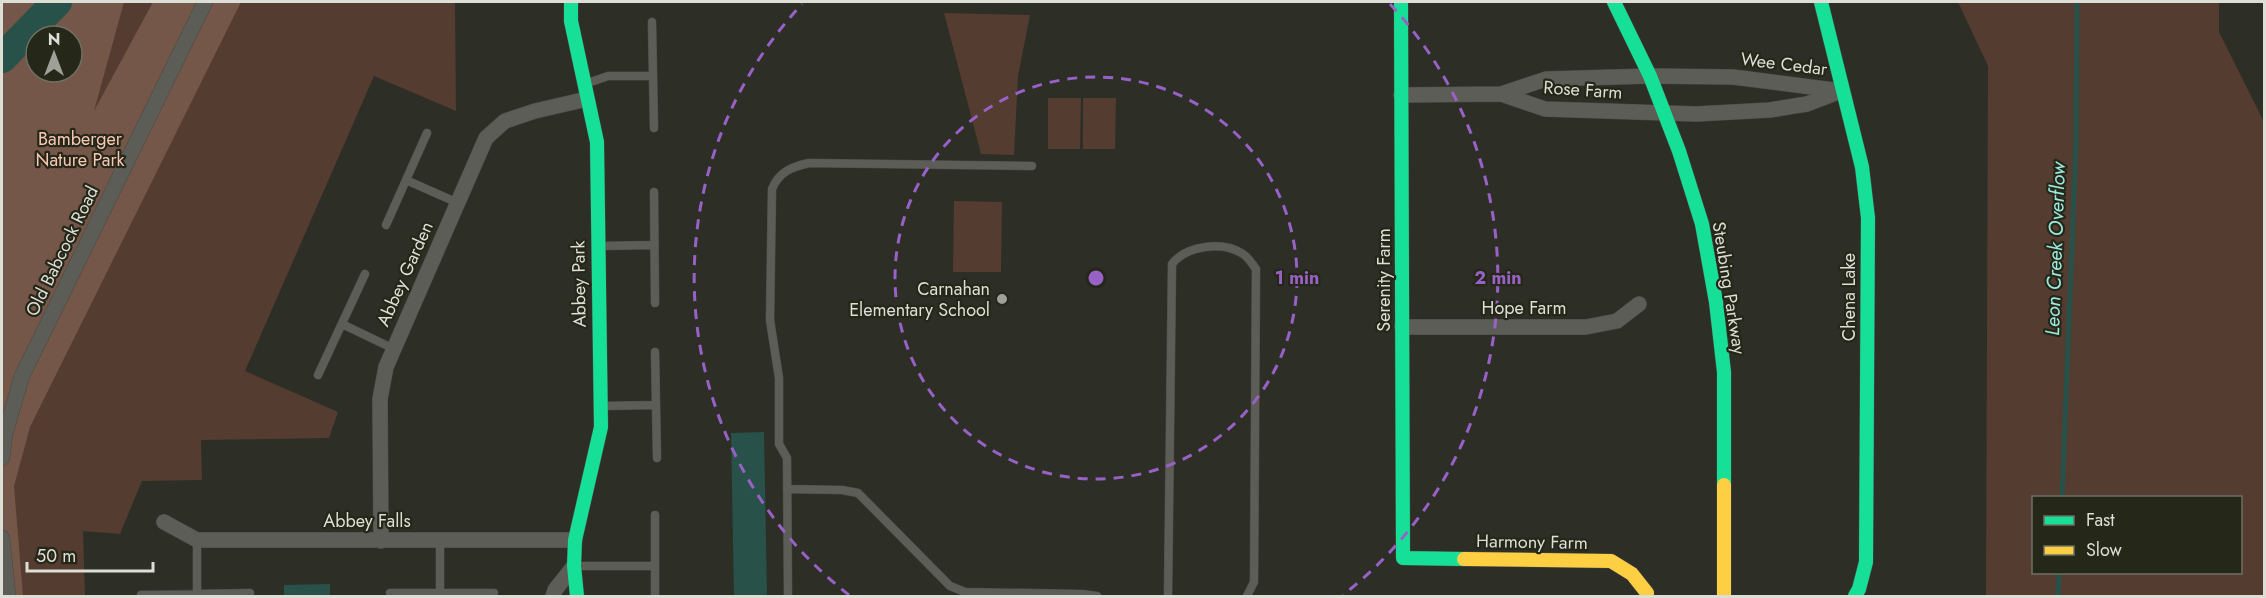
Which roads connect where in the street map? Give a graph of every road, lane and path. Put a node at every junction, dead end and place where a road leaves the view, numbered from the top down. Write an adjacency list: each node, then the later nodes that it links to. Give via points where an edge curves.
1 (205, 2): 33 (street, Old Babcock Road, via 22,376)
2 (571, 2): 10 (street, Abbey Park, via 571,21)
3 (1401, 2): 12 (street, Serenity Farm)
4 (1614, 2): 8 (street, Steubing Parkway)
5 (1821, 2): 9 (street, Chena Lake)
6 (652, 22): 7 (lane)
7 (653, 76): 10 (lane, via 608,76); 14 (lane)
8 (1650, 76): 9 (street, Wee Cedar, via 1733,77); 11 (street, Rose Farm, via 1546,79); 13 (street, Steubing Parkway)
9 (1842, 91): 13 (street, Wee Cedar, via 1807,104 1770,110); 62 (street, Chena Lake, via 1862,167 1868,218 1866,562)
10 (586, 92): 19 (street, Abbey Garden, via 506,121 486,138); 22 (street, Abbey Park, via 597,142)
11 (1501, 94): 12 (street, Rose Farm); 13 (street, Rose Farm, via 1545,109)
12 (1401, 95): 27 (street, Serenity Farm)
13 (1665, 114): 61 (street, Steubing Parkway, via 1702,224 1716,302 1724,372)
14 (654, 128)
15 (427, 132): 17 (lane)
16 (1032, 166): 35 (lane, via 809,163 783,172 775,181 770,320 779,378 779,444 787,458)
17 (406, 180): 19 (lane); 20 (lane)
18 (654, 192): 21 (lane)
19 (458, 202): 28 (street, Abbey Garden)
20 (386, 225)
21 (654, 245): 22 (lane); 24 (lane)
22 (598, 246): 32 (street, Abbey Park)
23 (365, 274): 26 (lane)
24 (655, 303)
25 (1639, 304): 27 (street, Hope Farm, via 1617,321 1586,327)
26 (342, 324): 28 (lane); 30 (lane)
27 (1402, 327): 43 (street, Serenity Farm)
28 (394, 349): 41 (street, Abbey Garden, via 380,399)
29 (655, 352): 31 (lane)
30 (318, 375)
31 (656, 405): 32 (lane); 34 (lane)
32 (600, 406): 40 (street, Abbey Park, via 600,427)
33 (2, 458)
34 (657, 458)
35 (787, 489): 57 (lane); 58 (lane, via 858,493 950,586 965,592)
36 (655, 515): 45 (lane)
37 (164, 522): 39 (street, Abbey Falls)
38 (2, 538): 53 (street)
39 (197, 540): 41 (street, Abbey Falls); 51 (lane)
40 (575, 540): 42 (street, Abbey Falls); 44 (street, Abbey Park)
41 (381, 541): 42 (street, Abbey Falls)
42 (440, 541): 48 (lane)
43 (1403, 558): 50 (street, Harmony Farm, via 1611,561 1627,567)
44 (574, 566): 45 (lane); 54 (street); 55 (street, Abbey Park)
45 (655, 566): 56 (lane)
46 (250, 593): 51 (lane)
47 (390, 593): 48 (lane)
48 (440, 593): 49 (lane)
49 (494, 593)
50 (1647, 593)
51 (197, 594): 52 (lane)
52 (141, 595)
53 (8, 597)
54 (553, 597)
55 (577, 597)
56 (655, 597)
57 (788, 597)
58 (1097, 597)
59 (1168, 597): 60 (lane, via 1172,264 1179,254 1196,248 1231,248 1246,255 1256,269 1254,582)
60 (1247, 597)
61 (1724, 597)
62 (1856, 597)

